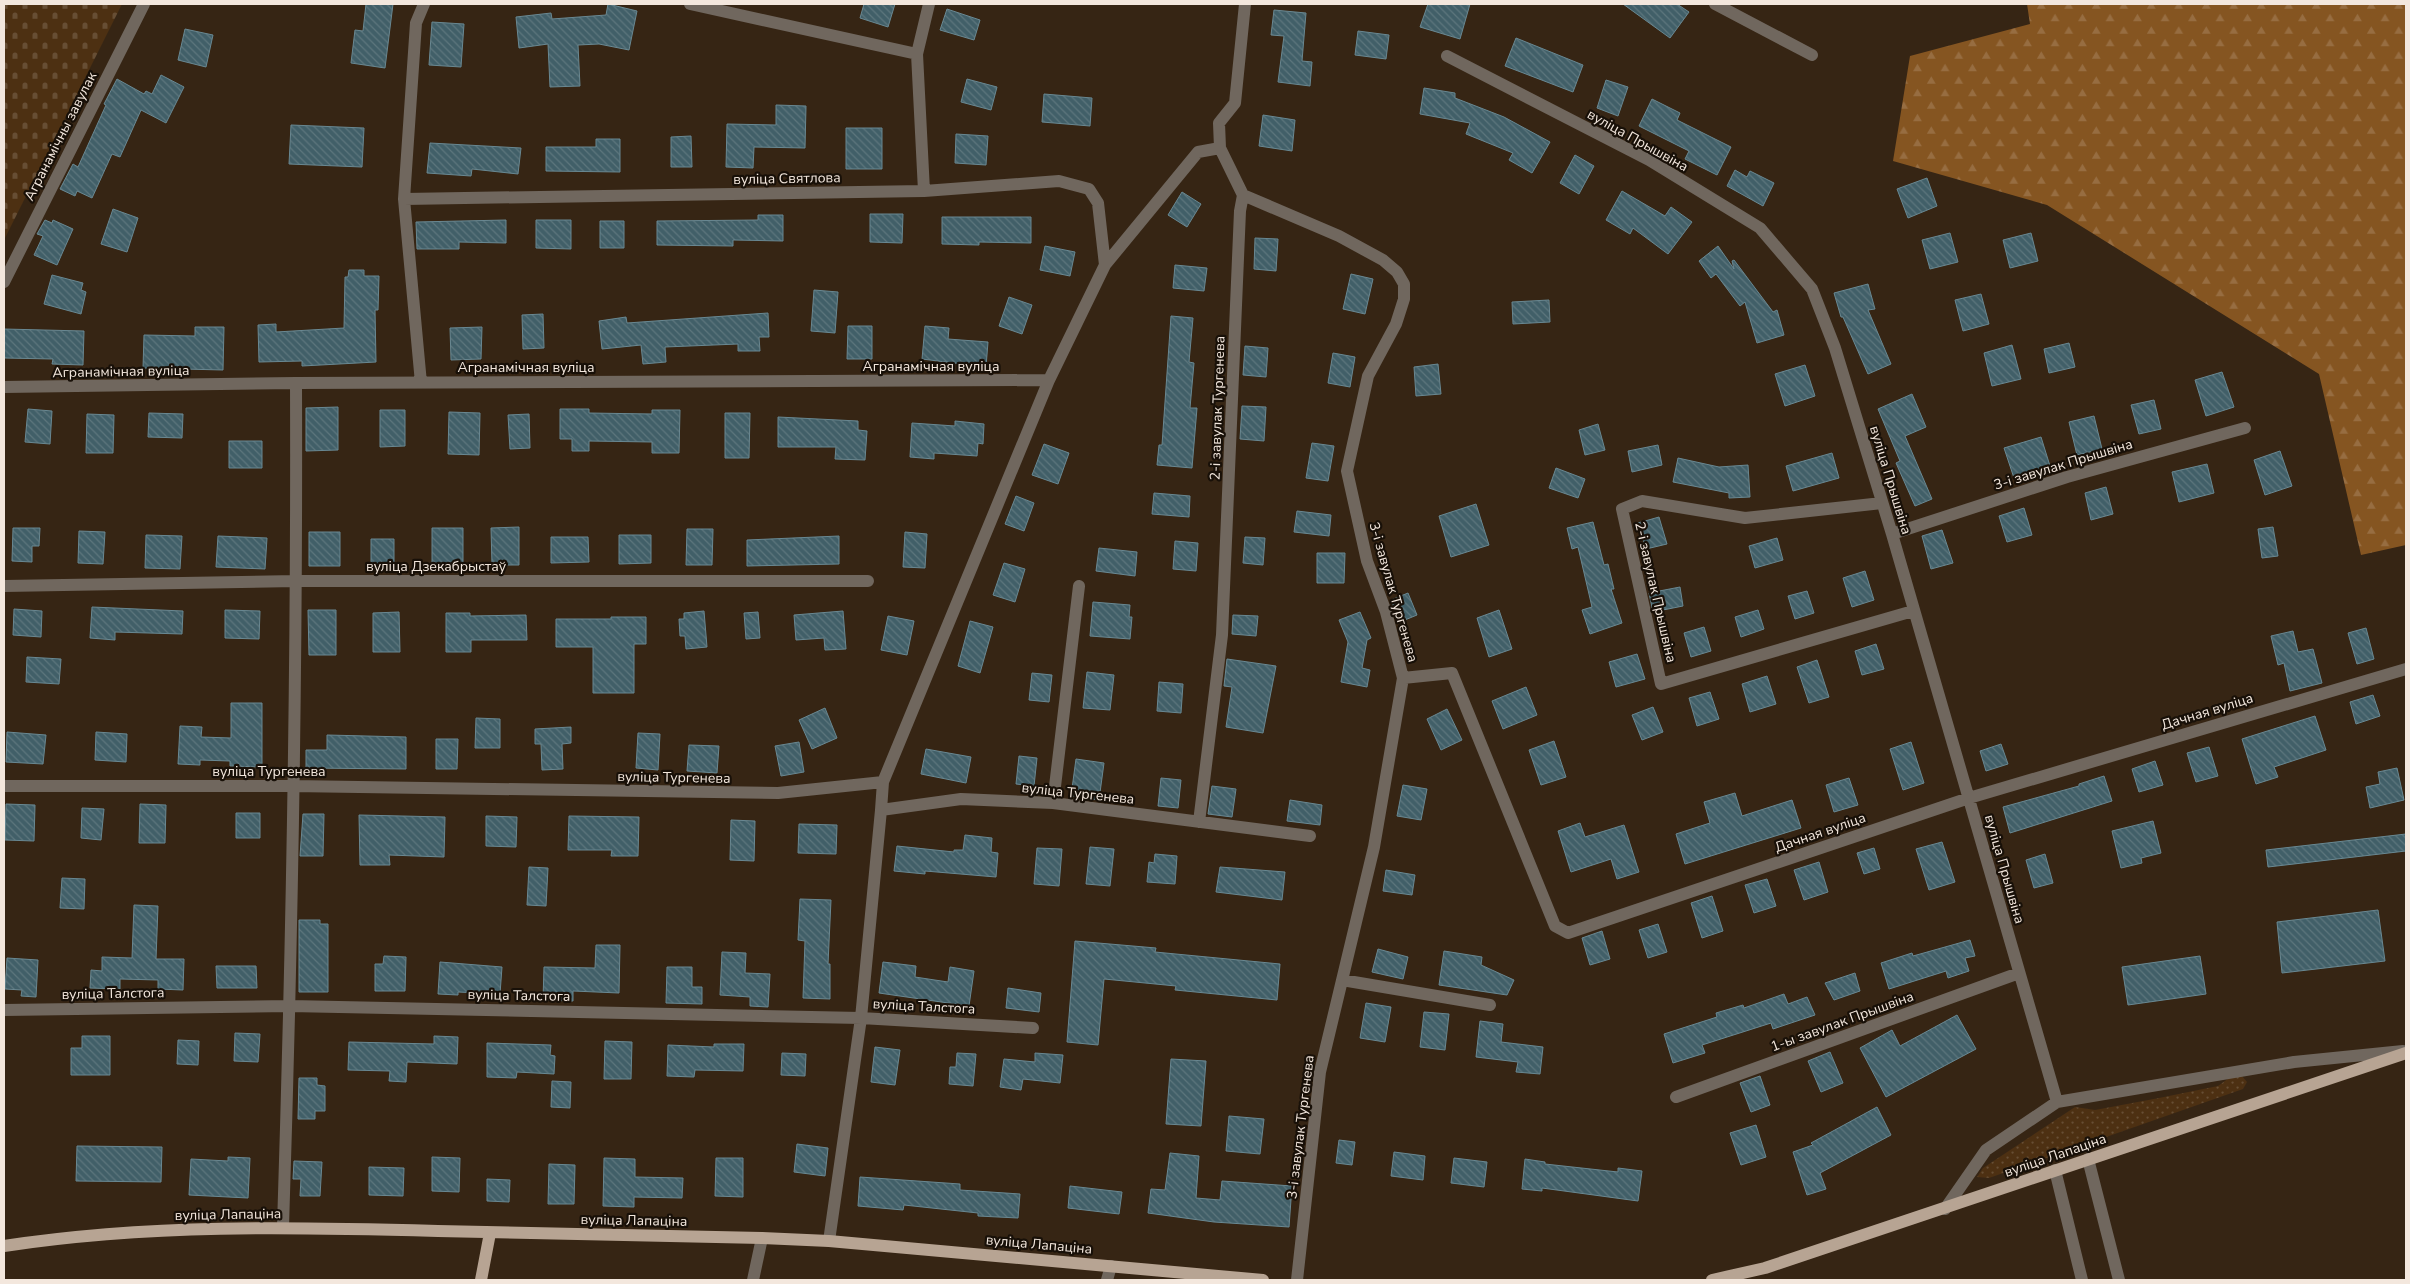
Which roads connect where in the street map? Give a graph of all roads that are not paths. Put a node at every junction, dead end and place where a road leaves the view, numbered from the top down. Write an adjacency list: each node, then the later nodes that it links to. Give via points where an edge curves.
1 (144, 4): 15 (street, Агранамічны завулак)
2 (424, 4): 13 (street, via 416,24)
3 (690, 4): 7 (street)
4 (929, 4): 7 (street)
5 (1245, 4): 10 (street, via 1234,104 1219,123)
6 (1715, 4): 8 (street)
7 (917, 54): 11 (street)
8 (1812, 55)
9 (1447, 56): 21 (street, вуліца Прышвіна, via 1648,160 1760,228 1812,289 1835,348)
10 (1220, 148): 12 (street); 14 (street, via 1198,152)
11 (924, 191): 13 (street, вуліца Святлова); 14 (street, вуліца Святлова, via 1059,181 1089,189 1098,203)
12 (1243, 195): 29 (street, 3-і завулак Тургенева, via 1339,236 1383,260 1397,272 1404,284 1404,299 1396,324 1368,376 1348,471 1367,561 1386,612); 36 (street, 2-і завулак Тургенева, via 1222,635)
13 (404, 199): 18 (street)
14 (1105, 265): 16 (street)
15 (4, 282)
16 (1049, 380): 18 (street, Агранамічная вуліца); 30 (street)
17 (296, 383): 18 (street, Агранамічная вуліца); 19 (street, Агранамічная вуліца); 23 (street)
18 (421, 383)
19 (4, 387)
20 (2245, 428): 22 (street, 3-і завулак Прышвіна, via 2068,477)
21 (1882, 502): 22 (street, вуліца Прышвіна); 27 (street, 2-і завулак Прышвіна, via 1745,518 1642,501 1622,509 1661,684)
22 (1892, 534): 27 (street, вуліца Прышвіна)
23 (296, 581): 24 (street, вуліца Дзекабрыстаў); 25 (street, вуліца Дзекабрыстаў); 32 (street)
24 (868, 581)
25 (4, 586)
26 (1079, 586): 34 (street)
27 (1913, 611): 33 (street, вуліца Прышвіна)
28 (2406, 668): 33 (street, Дачная вуліца)
29 (1403, 678): 33 (street, Дачная вуліца, via 1452,673 1555,926 1568,933); 39 (street, 3-і завулак Тургенева, via 1374,847)
30 (883, 782): 32 (street, вуліца Тургенева, via 778,793); 35 (street)
31 (4, 786): 32 (street, вуліца Тургенева)
32 (292, 786): 41 (street)
33 (1969, 798): 38 (street, вуліца Прышвіна)
34 (1053, 803): 35 (street, вуліца Тургенева, via 961,798); 36 (street, вуліца Тургенева)
35 (881, 810): 43 (street)
36 (1199, 822): 37 (street, вуліца Тургенева)
37 (1310, 836)
38 (2019, 974): 46 (street, 1-ы завулак Прышвіна); 47 (street, вуліца Прышвіна)
39 (1342, 980): 40 (street); 61 (street, 3-і завулак Тургенева, via 1320,1072)
40 (1490, 1005)
41 (290, 1006): 42 (street, вуліца Талстога); 43 (street, вуліца Талстога); 51 (street)
42 (4, 1010)
43 (861, 1018): 44 (street, вуліца Талстога); 54 (street)
44 (1033, 1028)
45 (2406, 1052): 47 (street, via 2294,1062); 48 (main road, вуліца Лапаціна)
46 (1676, 1097)
47 (2057, 1102): 50 (street, via 1986,1150)
48 (2088, 1159): 49 (main road, вуліца Лапаціна); 64 (street)
49 (2055, 1170): 50 (main road, вуліца Лапаціна); 63 (street)
50 (1945, 1208): 62 (main road, вуліца Лапаціна, via 1765,1268)
51 (283, 1227): 52 (main road, вуліца Лапаціна); 55 (main road, вуліца Лапаціна, via 195,1228)
52 (490, 1232): 53 (main road, вуліца Лапаціна); 57 (main road)
53 (762, 1238): 54 (main road, вуліца Лапаціна); 58 (street)
54 (829, 1241): 56 (main road, вуліца Лапаціна)
55 (4, 1246)
56 (1111, 1266): 59 (street); 60 (main road, вуліца Лапаціна)
57 (481, 1280)
58 (753, 1280)
59 (1107, 1280)
60 (1263, 1280)
61 (1297, 1280)
62 (1712, 1280)
63 (2082, 1280)
64 (2119, 1280)

